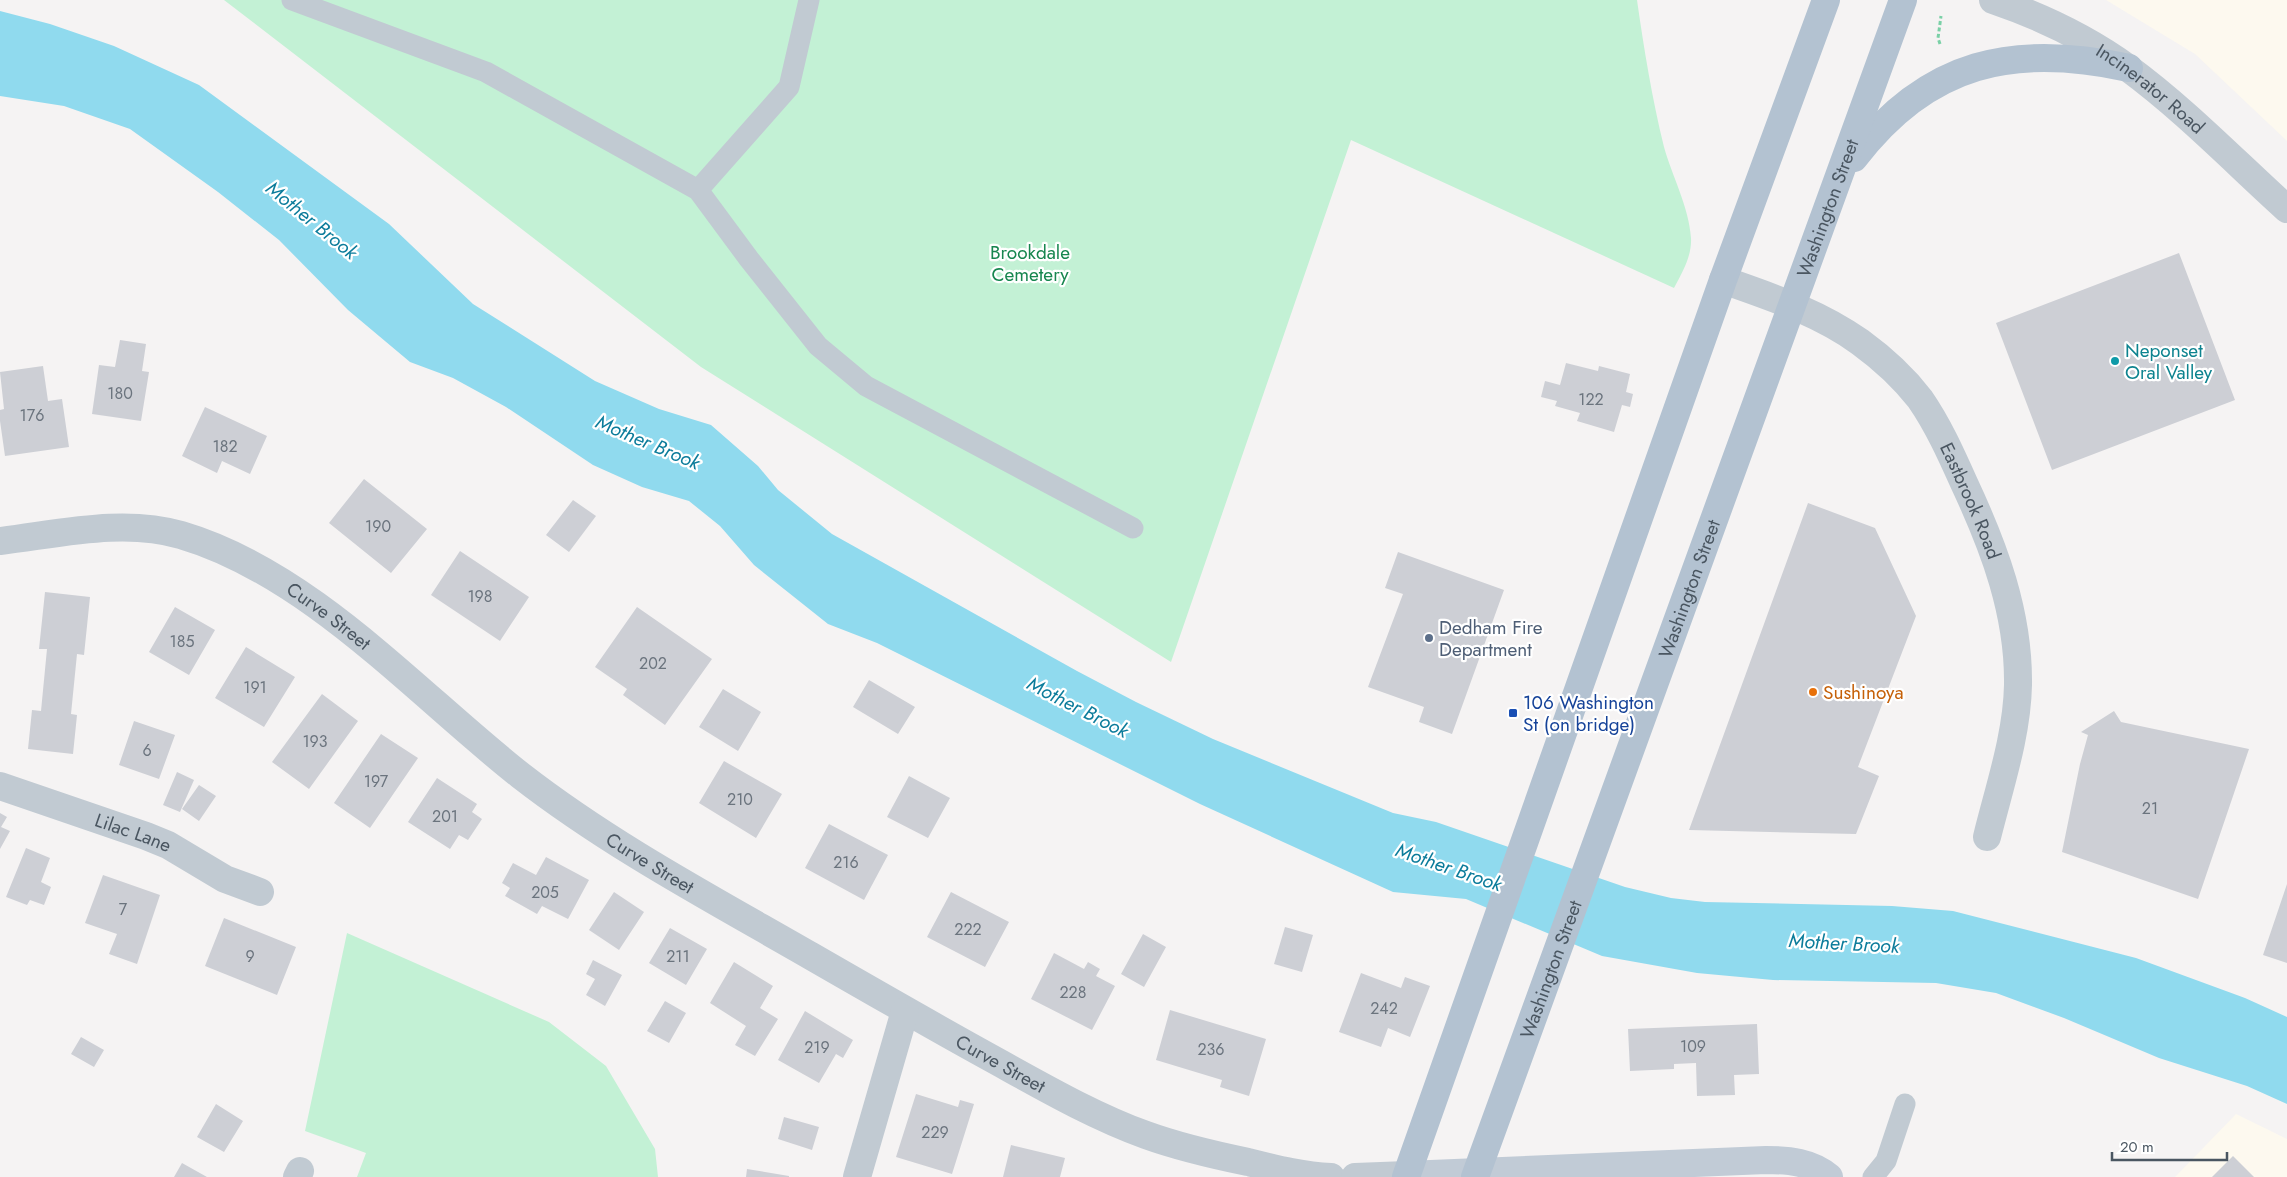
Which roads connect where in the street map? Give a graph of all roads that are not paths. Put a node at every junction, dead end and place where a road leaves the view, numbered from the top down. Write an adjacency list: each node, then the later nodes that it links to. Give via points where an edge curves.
1 (292, 0): 8 (lane, via 486,72)
2 (809, 0): 8 (lane, via 789,88)
3 (1826, 0): 10 (main road)
4 (1903, 0): 7 (main road, Washington Street)
5 (1993, 0): 6 (street, Incinerator Road, via 2070,33)
6 (2129, 68): 7 (main road, via 2076,58 2048,57 1993,62 1948,76 1906,104 1863,146); 9 (street, Incinerator Road)
7 (1842, 173): 11 (main road, Washington Street)
8 (698, 190): 12 (lane, via 818,346 866,386)
9 (2287, 209)
10 (1723, 280): 11 (street, Eastbrook Road); 20 (main road)
11 (1793, 305): 15 (street, Eastbrook Road, via 1839,327 1903,379 1920,400 1948,447 1993,552 2016,632 2018,687 2010,741); 19 (main road, Washington Street)
12 (1133, 528)
13 (0, 541): 17 (street, Curve Street, via 112,528 158,529 208,544 237,558 332,618 556,802)
14 (0, 786): 16 (street, Lilac Lane, via 146,836 168,845 225,880)
15 (1987, 837)
16 (260, 892)
17 (905, 1011): 21 (street); 22 (street, Curve Street, via 1030,1080 1142,1134 1206,1153 1301,1174)
18 (1905, 1104): 25 (lane, via 1886,1161)
19 (1476, 1174): 20 (street); 24 (street, via 1787,1160 1821,1170)
20 (1407, 1176): 23 (street)
21 (857, 1177)
22 (1330, 1177)
23 (1355, 1177)
24 (1829, 1177)
25 (1873, 1177)

